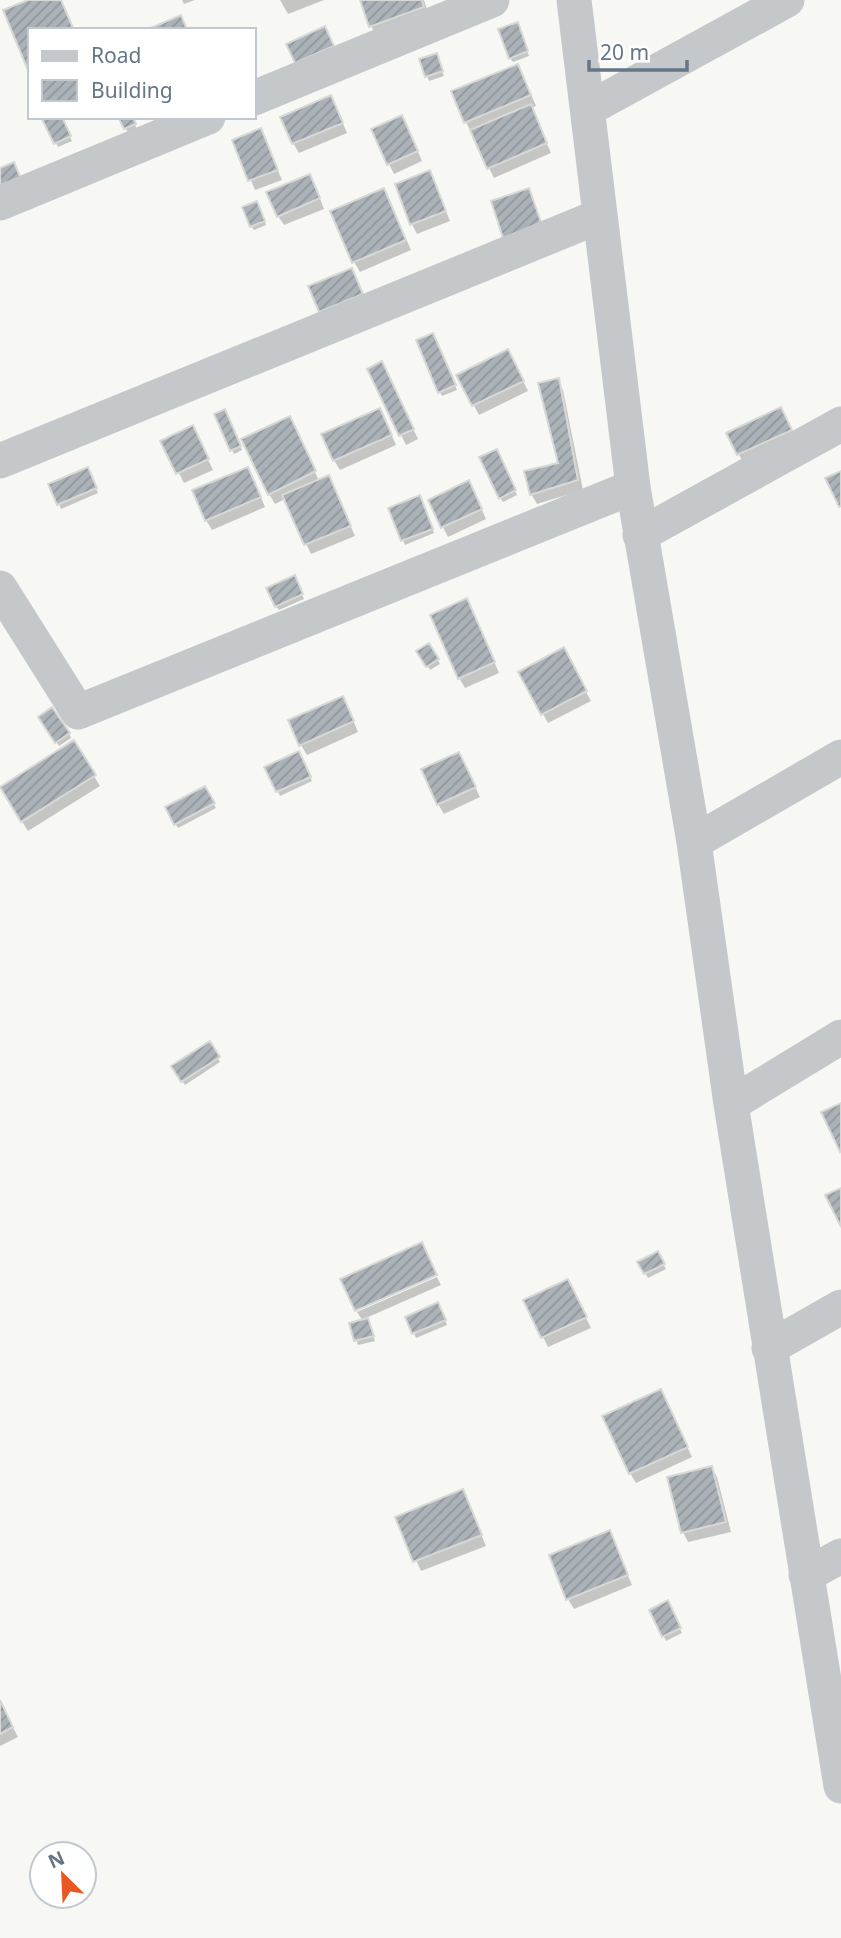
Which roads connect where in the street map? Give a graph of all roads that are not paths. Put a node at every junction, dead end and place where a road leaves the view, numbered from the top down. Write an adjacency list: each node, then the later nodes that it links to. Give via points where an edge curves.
1 (492, 0): 4 (street)
2 (575, 0): 5 (street)
3 (787, 0): 5 (street)
4 (256, 97)
5 (588, 109): 8 (street)
6 (203, 119): 7 (street)
7 (0, 203)
8 (600, 216): 10 (street); 11 (street)
9 (841, 424): 12 (street)
10 (0, 461)
11 (633, 487): 12 (street); 13 (street, via 78,712)
12 (640, 535): 15 (street)
13 (0, 588)
14 (841, 757): 15 (street)
15 (694, 842): 17 (street)
16 (841, 1037): 17 (street)
17 (731, 1104): 19 (street)
18 (841, 1307): 19 (street)
19 (769, 1348): 21 (street)
20 (841, 1556): 21 (street)
21 (806, 1575): 22 (street)
22 (841, 1786)

